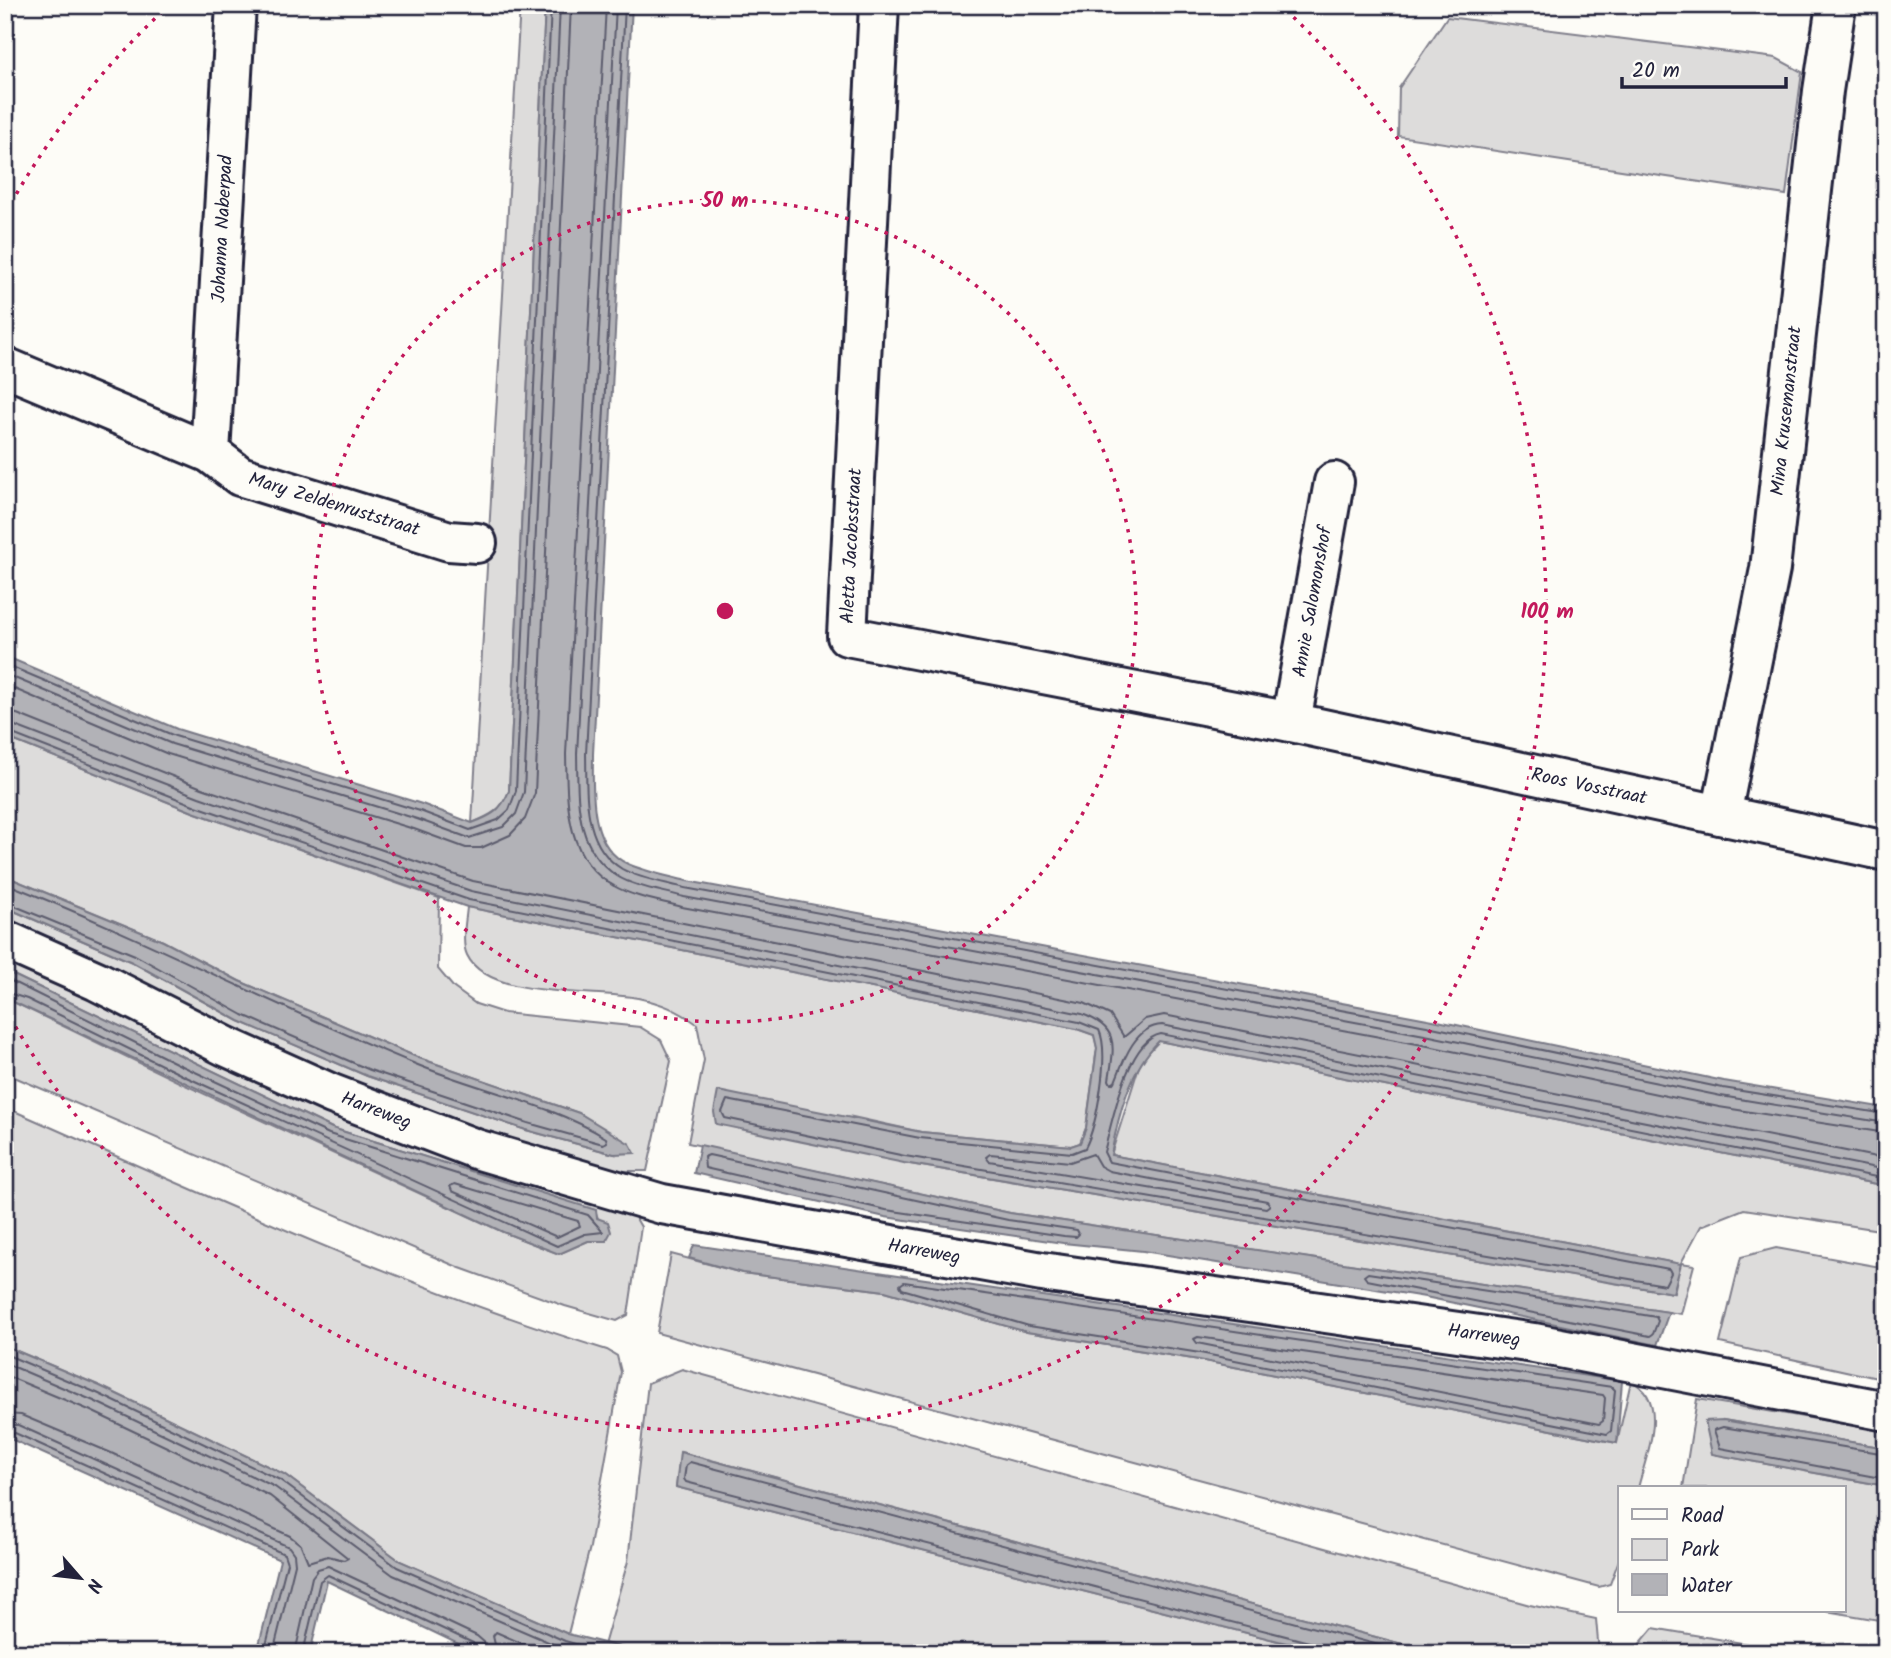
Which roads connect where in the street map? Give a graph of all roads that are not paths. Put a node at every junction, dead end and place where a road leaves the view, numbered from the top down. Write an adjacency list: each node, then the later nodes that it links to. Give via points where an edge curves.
1 (236, 5): 5 (street, Johanna Naberpad)
2 (879, 5): 8 (street, Aletta Jacobsstraat, via 847,636)
3 (1836, 5): 9 (street, Mina Krusemanstraat, via 1770,569)
4 (5, 367): 5 (street, Mary Zeldenruststraat)
5 (210, 453): 7 (street, Mary Zeldenruststraat, via 240,476 449,541)
6 (1334, 482): 8 (street, Annie Salomonshof)
7 (477, 543)
8 (1291, 722): 9 (street, Roos Vosstraat)
9 (1721, 815): 10 (street, Roos Vosstraat)
10 (1886, 851)
11 (5, 940): 12 (street, Harreweg, via 332,1094 476,1149 662,1204 1042,1272 1534,1343)
12 (1886, 1411)

